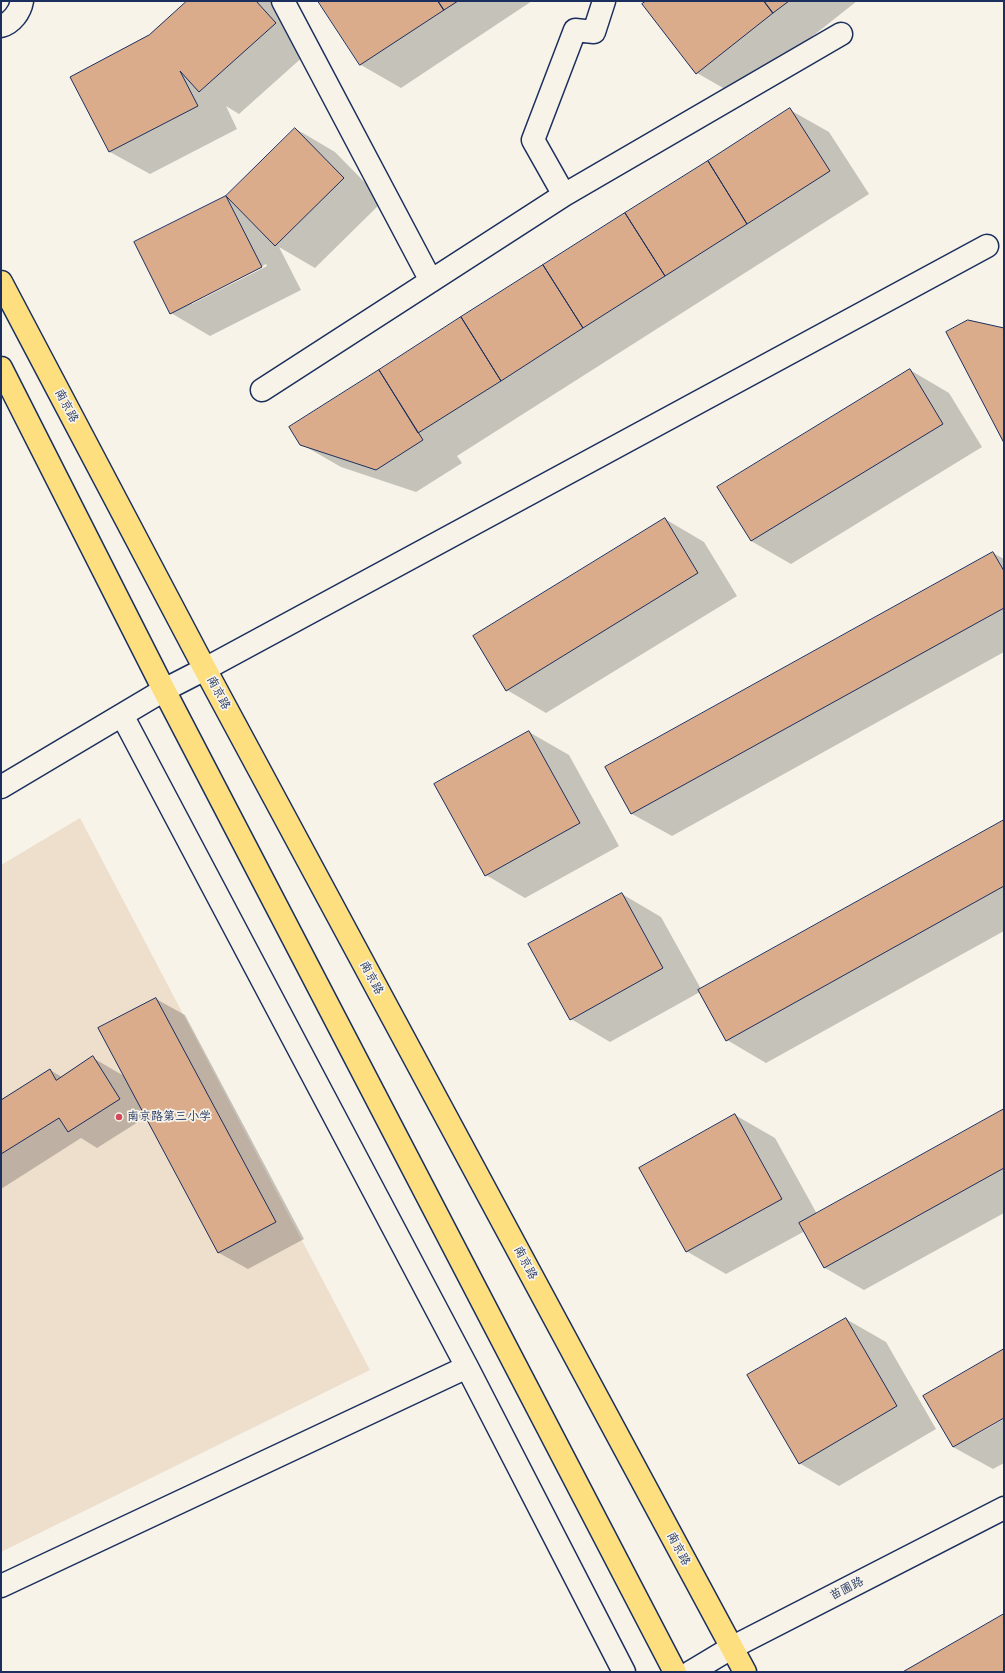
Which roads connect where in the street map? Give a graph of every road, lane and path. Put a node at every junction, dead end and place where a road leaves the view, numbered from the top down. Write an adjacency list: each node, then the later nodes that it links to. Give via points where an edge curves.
1 (22, 1): 4 (street, via 21,8 14,18)
2 (283, 1): 8 (street)
3 (604, 1): 6 (street, via 594,32 575,30 533,140)
4 (1, 26)
5 (841, 34): 6 (street)
6 (564, 195): 8 (street)
7 (987, 246): 12 (street)
8 (431, 281): 11 (street)
9 (1, 282): 12 (main road, 南京路)
10 (1, 368): 13 (main road)
11 (262, 390)
12 (205, 669): 13 (street); 19 (main road, 南京路)
13 (164, 690): 14 (street); 21 (main road)
14 (122, 715): 15 (street); 16 (street)
15 (1, 787)
16 (467, 1366): 18 (street); 20 (street)
17 (1004, 1508): 19 (street, 苗圃路)
18 (1, 1586)
19 (731, 1648): 22 (street, 苗圃路); 23 (main road, 南京路)
20 (624, 1672)
21 (675, 1672)
22 (691, 1672)
23 (745, 1672)

